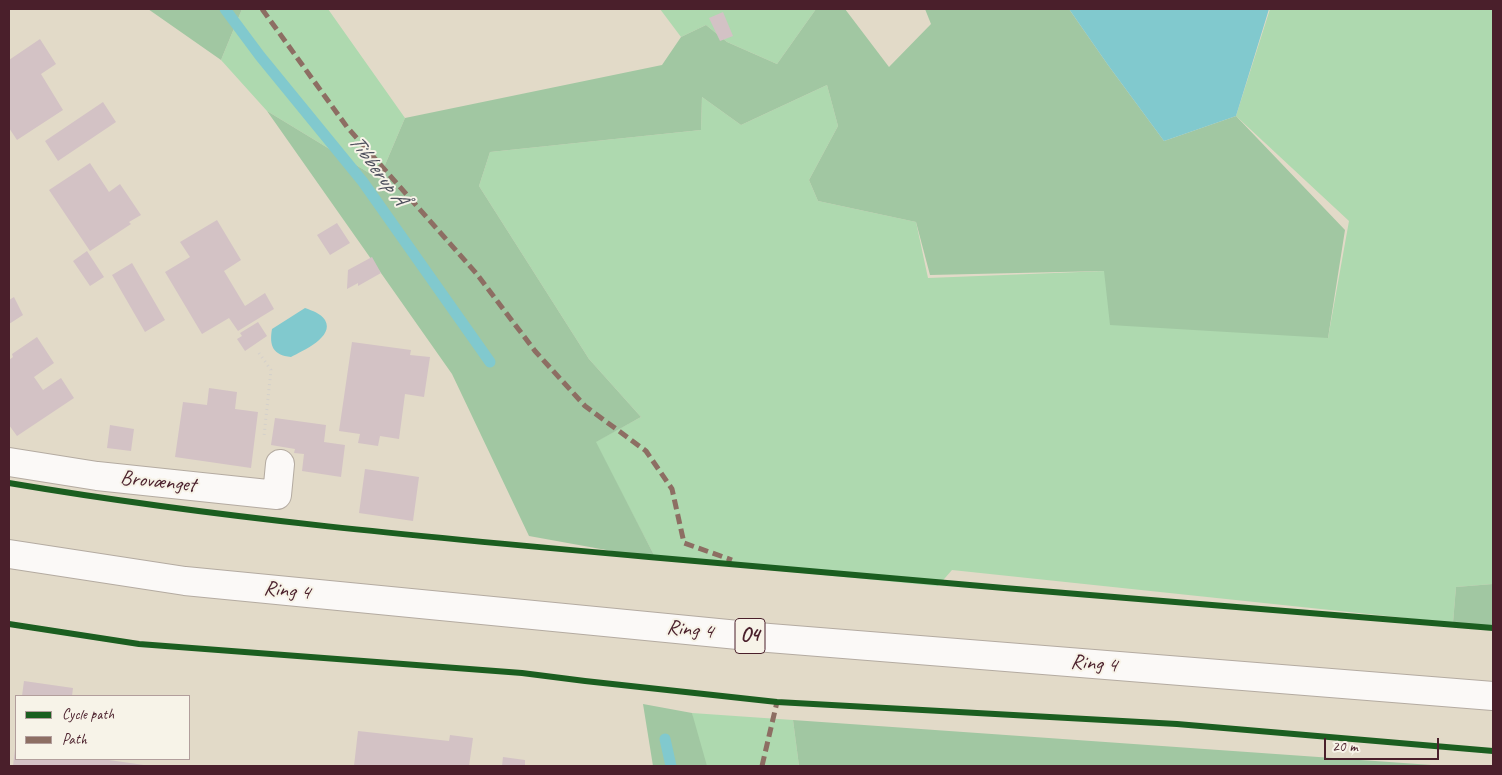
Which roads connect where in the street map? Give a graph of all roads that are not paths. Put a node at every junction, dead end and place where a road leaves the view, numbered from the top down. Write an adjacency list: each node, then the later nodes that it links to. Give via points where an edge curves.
1 (9, 462): 2 (main road, Brovænget, via 97,476 277,495)
2 (280, 464)
3 (9, 554): 4 (main road, Ring 4 / O4, via 185,581 749,636)
4 (1493, 696)

